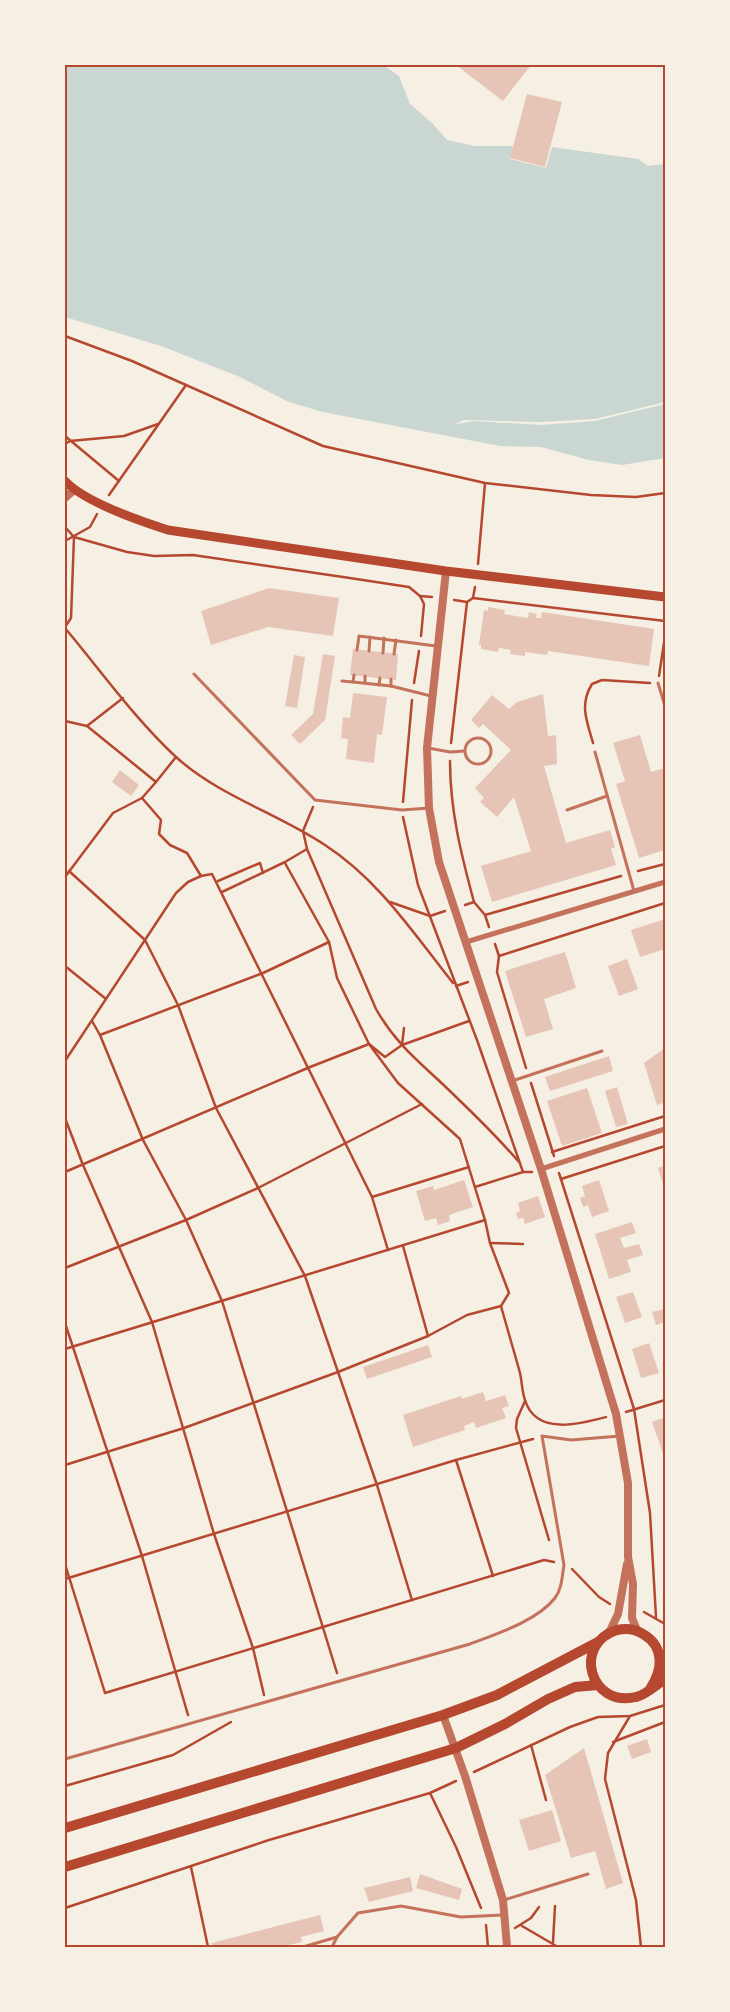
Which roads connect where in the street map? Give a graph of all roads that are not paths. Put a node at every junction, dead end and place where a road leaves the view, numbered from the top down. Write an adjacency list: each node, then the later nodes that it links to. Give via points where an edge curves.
1 (65, 481): 2 (main road)
2 (74, 490): 3 (street); 4 (main road, via 132,519 168,530)
3 (65, 498)
4 (446, 571): 5 (main road); 9 (street)
5 (665, 597)
6 (370, 637): 7 (lane); 10 (lane, via 358,636); 11 (lane)
7 (384, 638): 8 (lane); 12 (lane)
8 (396, 640): 9 (lane); 13 (lane)
9 (437, 646): 25 (street)
10 (357, 650)
11 (368, 651)
12 (383, 652)
13 (394, 654)
14 (194, 674): 31 (lane, via 316,800 402,810)
15 (354, 675): 20 (lane)
16 (366, 676): 21 (lane)
17 (380, 678): 23 (lane)
18 (391, 679): 24 (lane)
19 (342, 680): 20 (lane)
20 (354, 682): 21 (lane)
21 (365, 683): 23 (lane)
22 (658, 684): 26 (lane)
23 (379, 685): 24 (lane)
24 (390, 686): 25 (lane)
25 (432, 696): 27 (street)
26 (665, 706)
27 (427, 748): 28 (lane); 31 (street)
28 (464, 751): 28 (lane, via 467,759 478,764 489,758 491,750 487,742 475,738 467,742)
29 (595, 752): 30 (lane)
30 (607, 796): 32 (lane); 34 (lane)
31 (430, 808): 35 (street, via 439,862)
32 (568, 810)
33 (665, 882): 34 (street)
34 (634, 891): 35 (street)
35 (466, 942): 37 (street)
36 (602, 1051): 37 (lane)
37 (512, 1081): 39 (street)
38 (665, 1129): 39 (street)
39 (541, 1169): 40 (street)
40 (620, 1436): 41 (street, via 628,1483); 51 (lane, via 571,1440 542,1436 564,1565 555,1598 538,1613 503,1632 470,1644)
41 (628, 1557): 42 (street, via 633,1584 632,1618); 43 (street, via 618,1614)
42 (637, 1630): 43 (main road, via 622,1629); 45 (main road)
43 (609, 1633): 44 (main road)
44 (598, 1642): 47 (main road, via 590,1664); 49 (main road, via 497,1695)
45 (660, 1645): 48 (main road, via 658,1677)
46 (665, 1679): 48 (main road)
47 (598, 1685): 48 (main road, via 609,1695 623,1699 638,1697); 50 (main road, via 575,1687)
48 (650, 1689)
49 (443, 1715): 50 (street); 52 (main road)
50 (456, 1748): 53 (main road); 55 (street)
51 (65, 1759)
52 (65, 1828)
53 (65, 1867)
54 (588, 1874): 55 (lane)
55 (503, 1900): 56 (street)
56 (506, 1914): 57 (lane, via 461,1917 402,1906 358,1913); 60 (street)
57 (337, 1936): 58 (lane); 59 (lane)
58 (303, 1947)
59 (332, 1947)
60 (507, 1947)

